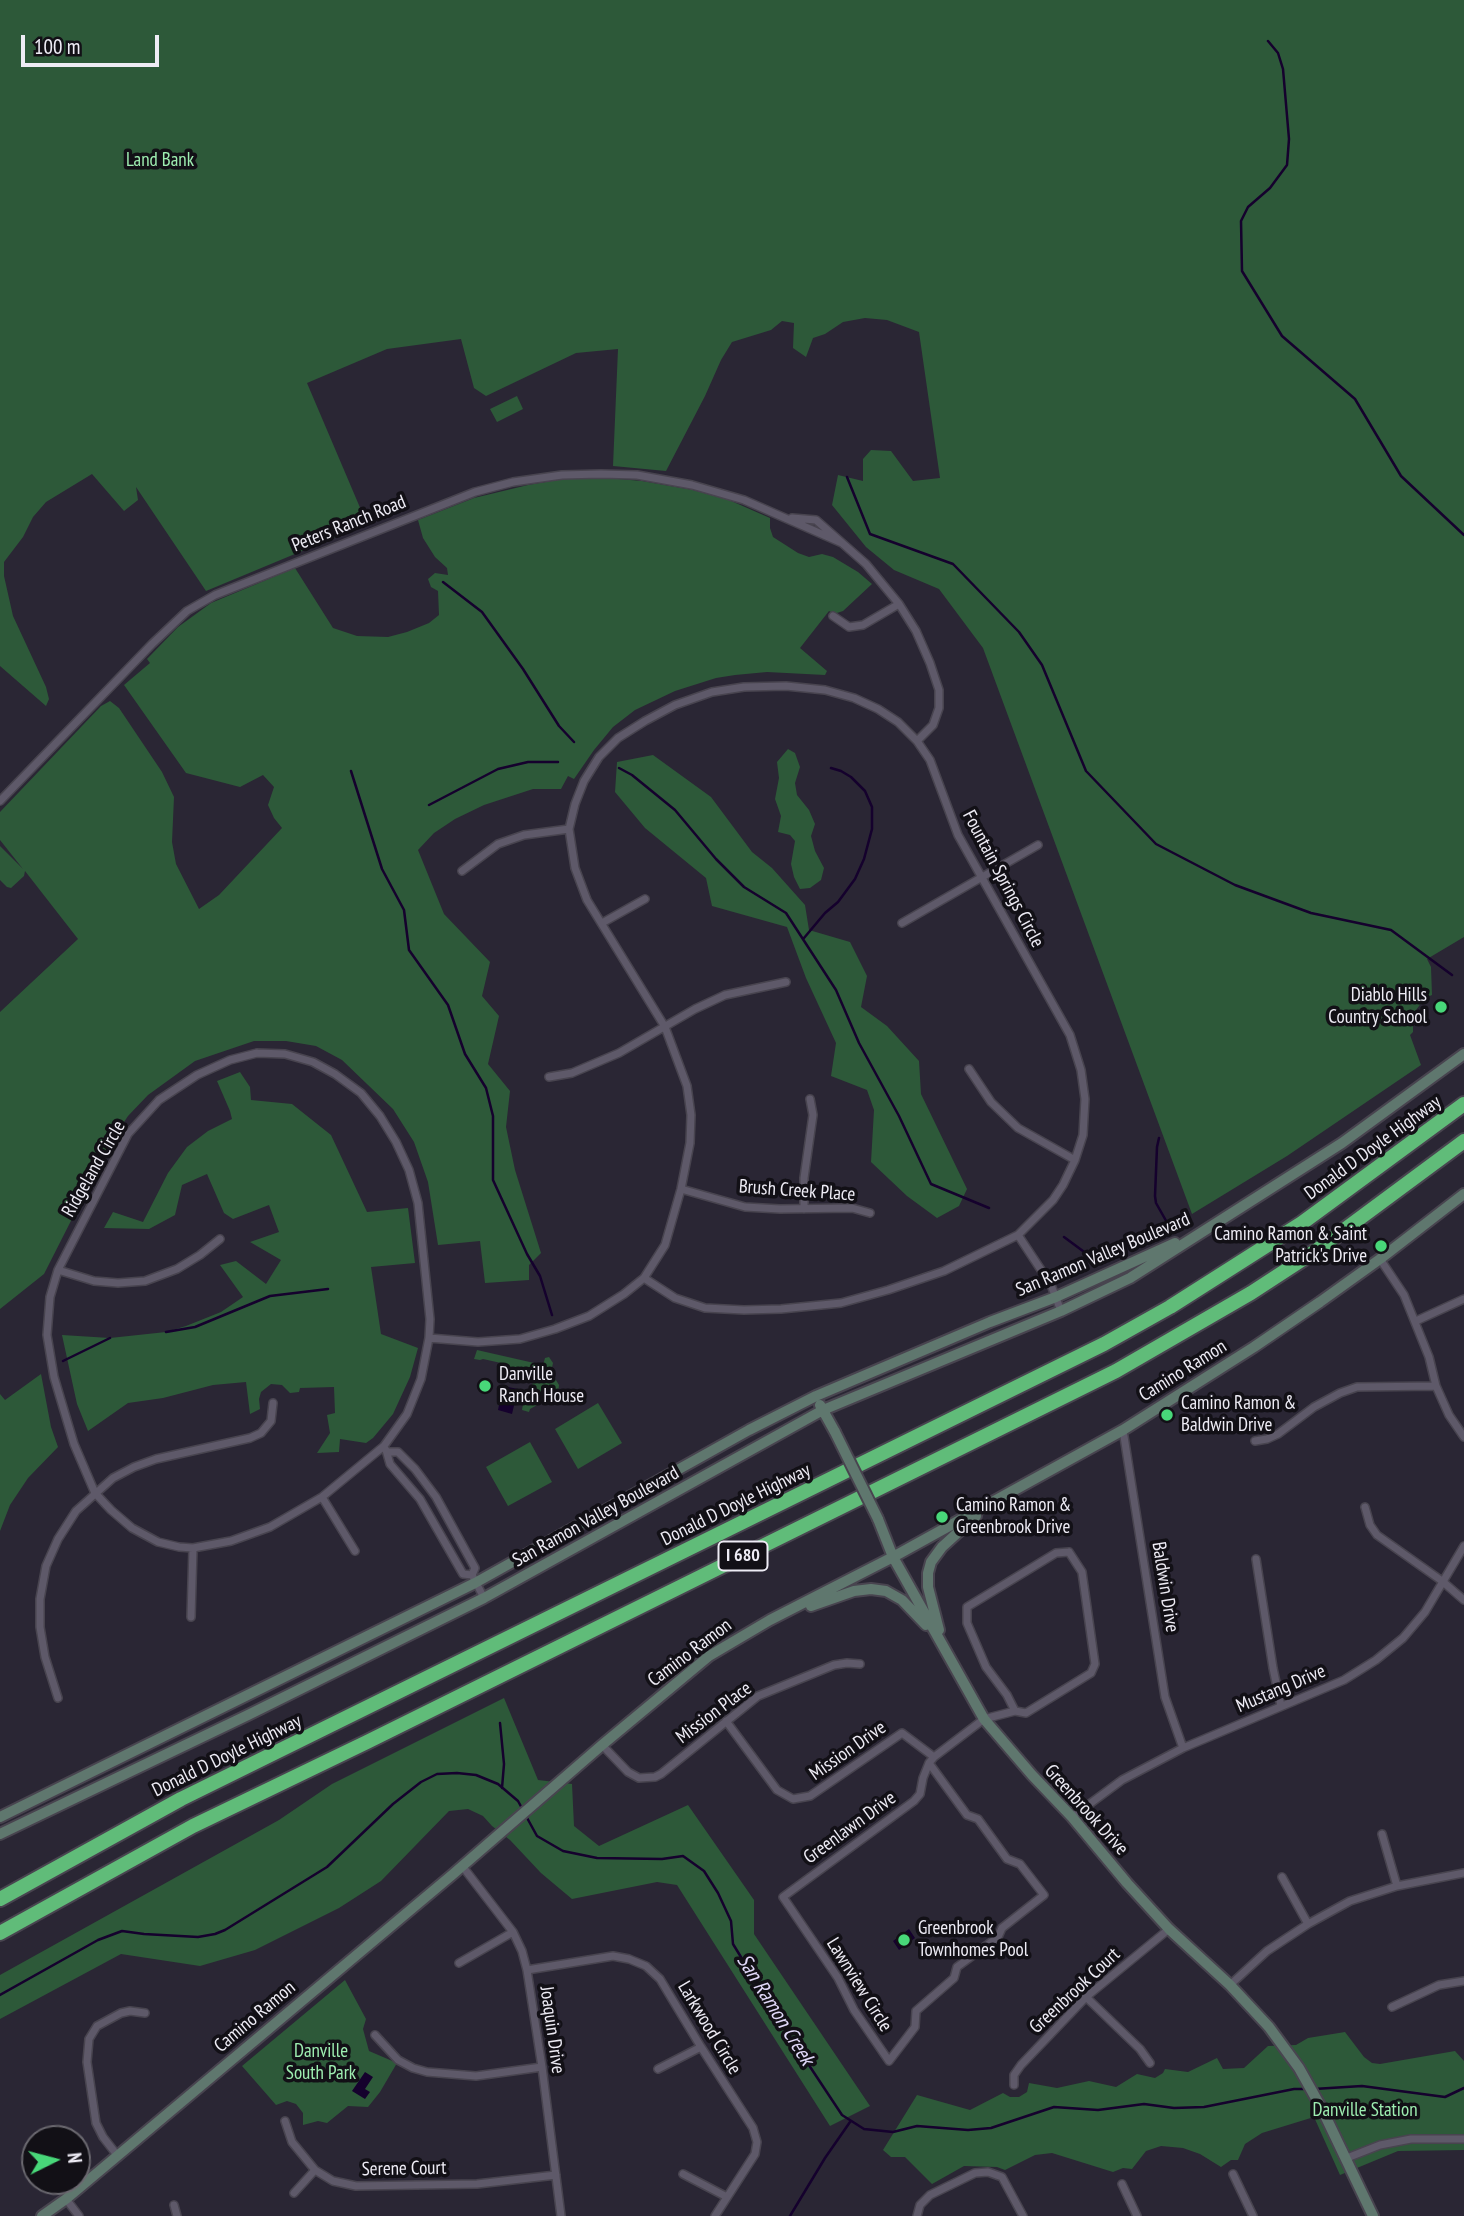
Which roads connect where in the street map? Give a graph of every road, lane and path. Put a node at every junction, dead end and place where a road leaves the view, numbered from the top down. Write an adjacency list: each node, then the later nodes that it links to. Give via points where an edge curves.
1 (899, 604): 2 (street, via 863,625 849,627); 3 (street, Peters Ranch Road, via 916,631 939,690 933,725); 4 (street, Peters Ranch Road, via 866,564 816,520 787,519 694,485 638,475 562,475 513,482 434,507 215,595 187,611)
2 (833, 616)
3 (917, 741): 5 (street, Fountain Springs Circle, via 878,709 825,690 786,686 712,692 675,705 618,738 584,781); 8 (street, Fountain Springs Circle, via 930,760 958,835)
4 (0, 801)
5 (569, 829): 7 (street, via 498,844); 11 (street, Fountain Springs Circle, via 575,868)
6 (1038, 845): 8 (street)
7 (461, 871)
8 (980, 877): 10 (street); 20 (street, Fountain Springs Circle, via 1070,1035 1085,1099 1083,1135)
9 (645, 899): 11 (street)
10 (902, 922)
11 (601, 923): 13 (street, Fountain Springs Circle)
12 (786, 982): 13 (street, via 725,995)
13 (664, 1027): 16 (street, via 619,1053 572,1073); 21 (street, Fountain Springs Circle, via 687,1086 691,1115)
14 (1464, 1054): 25 (street, San Ramon Valley Boulevard, via 1342,1143)
15 (969, 1069): 20 (street, via 991,1102 1018,1128)
16 (549, 1077)
17 (810, 1099): 23 (street, via 813,1115 803,1178)
18 (1464, 1104): 78 (highway, Donald D Doyle Highway / I 680, via 1302,1223 1104,1344 181,1799)
19 (1464, 1141): 82 (highway, I 680, via 1317,1250 1116,1371 193,1826)
20 (1074, 1160): 26 (street, Fountain Springs Circle, via 1053,1200)
21 (681, 1189): 23 (street, Brush Creek Place, via 745,1206); 30 (street, Fountain Springs Circle, via 665,1245)
22 (1464, 1194): 28 (street, Camino Ramon)
23 (804, 1209): 24 (street, Brush Creek Place, via 852,1208)
24 (870, 1213)
25 (1206, 1229): 31 (street, San Ramon Valley Boulevard); 33 (street, San Ramon Valley Boulevard, via 1130,1278)
26 (1018, 1235): 30 (street, Fountain Springs Circle, via 944,1271 841,1303 781,1309 705,1308 676,1298); 31 (street)
27 (220, 1239): 29 (street, via 177,1269 145,1280 94,1281)
28 (1380, 1259): 34 (street); 40 (street, Camino Ramon)
29 (58, 1270): 35 (street, Ridgeland Circle, via 128,1134 159,1100 230,1060 285,1054 313,1062 361,1093 397,1142 418,1203); 44 (street, Ridgeland Circle, via 47,1335 74,1444)
30 (644, 1278): 35 (street, Fountain Springs Circle, via 589,1316 520,1339)
31 (1056, 1297): 33 (street); 37 (street, San Ramon Valley Boulevard)
32 (1464, 1299): 34 (street)
33 (1061, 1311): 39 (street, San Ramon Valley Boulevard)
34 (1416, 1321): 36 (street)
35 (429, 1338): 43 (street, Ridgeland Circle, via 421,1379)
36 (1436, 1386): 41 (street); 42 (street, via 1357,1387 1314,1407 1278,1434)
37 (816, 1396): 39 (street, Greenbrook Drive); 53 (street, San Ramon Valley Boulevard)
38 (273, 1403): 44 (street, via 271,1421 261,1433 156,1459 113,1478)
39 (823, 1410): 51 (street, Greenbrook Drive, bridge); 55 (street, San Ramon Valley Boulevard)
40 (1123, 1430): 46 (street, Camino Ramon); 67 (street, Baldwin Drive, via 1166,1697)
41 (1464, 1437)
42 (1255, 1441)
43 (386, 1449): 45 (street, Ridgeland Circle); 53 (street, via 390,1464 420,1499 463,1574); 53 (street, via 398,1452 436,1497 475,1568)
44 (95, 1493): 49 (street, Ridgeland Circle, via 132,1528 158,1542); 61 (street, via 76,1511 58,1539 46,1566 40,1599 45,1657)
45 (322, 1497): 49 (street, Ridgeland Circle, via 270,1527); 50 (street)
46 (989, 1505): 51 (street, Camino Ramon); 59 (street, via 942,1547 929,1568 928,1587)
47 (1365, 1507): 54 (street, via 1377,1535)
48 (1464, 1546): 54 (street, Mustang Drive)
49 (193, 1548): 57 (street)
50 (355, 1551)
51 (893, 1557): 58 (street, Camino Ramon); 59 (street, Greenbrook Drive)
52 (1256, 1559): 62 (street)
53 (474, 1579): 55 (street); 69 (street, San Ramon Valley Boulevard)
54 (1442, 1581): 56 (street); 62 (street, Mustang Drive, via 1425,1612 1377,1660)
55 (484, 1598): 71 (street, San Ramon Valley Boulevard)
56 (1464, 1600)
57 (191, 1617)
58 (769, 1620): 59 (street, via 871,1589 902,1600); 66 (street, Camino Ramon, via 709,1656)
59 (942, 1643): 64 (street, Greenbrook Drive)
60 (860, 1664): 65 (street, Mission Place, via 834,1665 758,1696)
61 (58, 1698)
62 (1281, 1706): 67 (street, Mustang Drive)
63 (1015, 1711): 63 (street, via 986,1667 967,1623 968,1607 1056,1553 1069,1552 1082,1572 1096,1664 1091,1673 1026,1713); 64 (street)
64 (984, 1719): 68 (street); 70 (street, Greenbrook Drive)
65 (726, 1721): 66 (street, Mission Place, via 661,1774 647,1779 628,1772); 68 (street, Mission Drive, via 777,1790 793,1799 810,1796 902,1733)
66 (601, 1745): 73 (street, Camino Ramon)
67 (1183, 1748): 70 (street, Mustang Drive, via 1122,1780)
68 (932, 1760): 77 (street, Greenlawn Drive, via 914,1801); 77 (street, Lawnview Circle, via 967,1815 978,1819 1007,1859 1020,1864 1044,1895 957,1967 954,1978 916,2011 915,2027 889,2060)
69 (0, 1817)
70 (1073, 1817): 80 (street, Greenbrook Drive)
71 (0, 1834)
72 (1382, 1834): 76 (street)
73 (463, 1867): 81 (street, Joaquin Drive); 98 (street, Camino Ramon)
74 (1464, 1873): 76 (street)
75 (1282, 1877): 79 (street)
76 (1396, 1886): 79 (street, via 1350,1901)
77 (783, 1897)
78 (0, 1899)
79 (1308, 1924): 86 (street)
80 (1169, 1929): 86 (street, Greenbrook Drive); 87 (street, Greenbrook Court)
81 (513, 1932): 83 (street); 84 (street, Joaquin Drive)
82 (0, 1933)
83 (459, 1963)
84 (527, 1970): 91 (street, Larkwood Circle, via 612,1956 646,1966 660,1979); 93 (street, Joaquin Drive)
85 (1464, 1981): 88 (street, via 1439,1985)
86 (1230, 1985): 99 (street, Greenbrook Drive, via 1299,2068)
87 (1086, 1997): 92 (street); 95 (street, Greenbrook Court, via 1021,2064)
88 (1392, 2007)
89 (145, 2013): 98 (street, via 121,2013 97,2026 89,2039 87,2062 96,2123)
90 (375, 2035): 93 (street, via 398,2060 427,2072 476,2076)
91 (701, 2047): 94 (street); 106 (street, Larkwood Circle, via 753,2128 757,2142 755,2154)
92 (1150, 2063)
93 (542, 2067): 103 (street, Joaquin Drive)
94 (658, 2069)
95 (1014, 2085)
96 (285, 2121): 100 (street, via 292,2142)
97 (1464, 2139): 99 (street, via 1411,2139)
98 (117, 2155): 107 (street, Camino Ramon)
99 (1347, 2158): 118 (street, Greenbrook Drive)
100 (314, 2171): 103 (street, Serene Court, via 356,2186 477,2184); 105 (street)
101 (683, 2174): 106 (street)
102 (1233, 2174): 117 (street)
103 (556, 2175): 112 (street, Joaquin Drive)
104 (1122, 2184): 116 (street)
105 (294, 2193)
106 (727, 2197): 113 (street, Larkwood Circle)
107 (66, 2199): 109 (street, Camino Ramon); 110 (street)
108 (174, 2205): 111 (street)
109 (42, 2216)
110 (79, 2216)
111 (177, 2216)
112 (561, 2216)
113 (715, 2216)
114 (916, 2216): 115 (street, via 930,2195 975,2173 988,2172 1002,2177)
115 (1023, 2216)
116 (1137, 2216)
117 (1253, 2216)
118 (1373, 2216)

